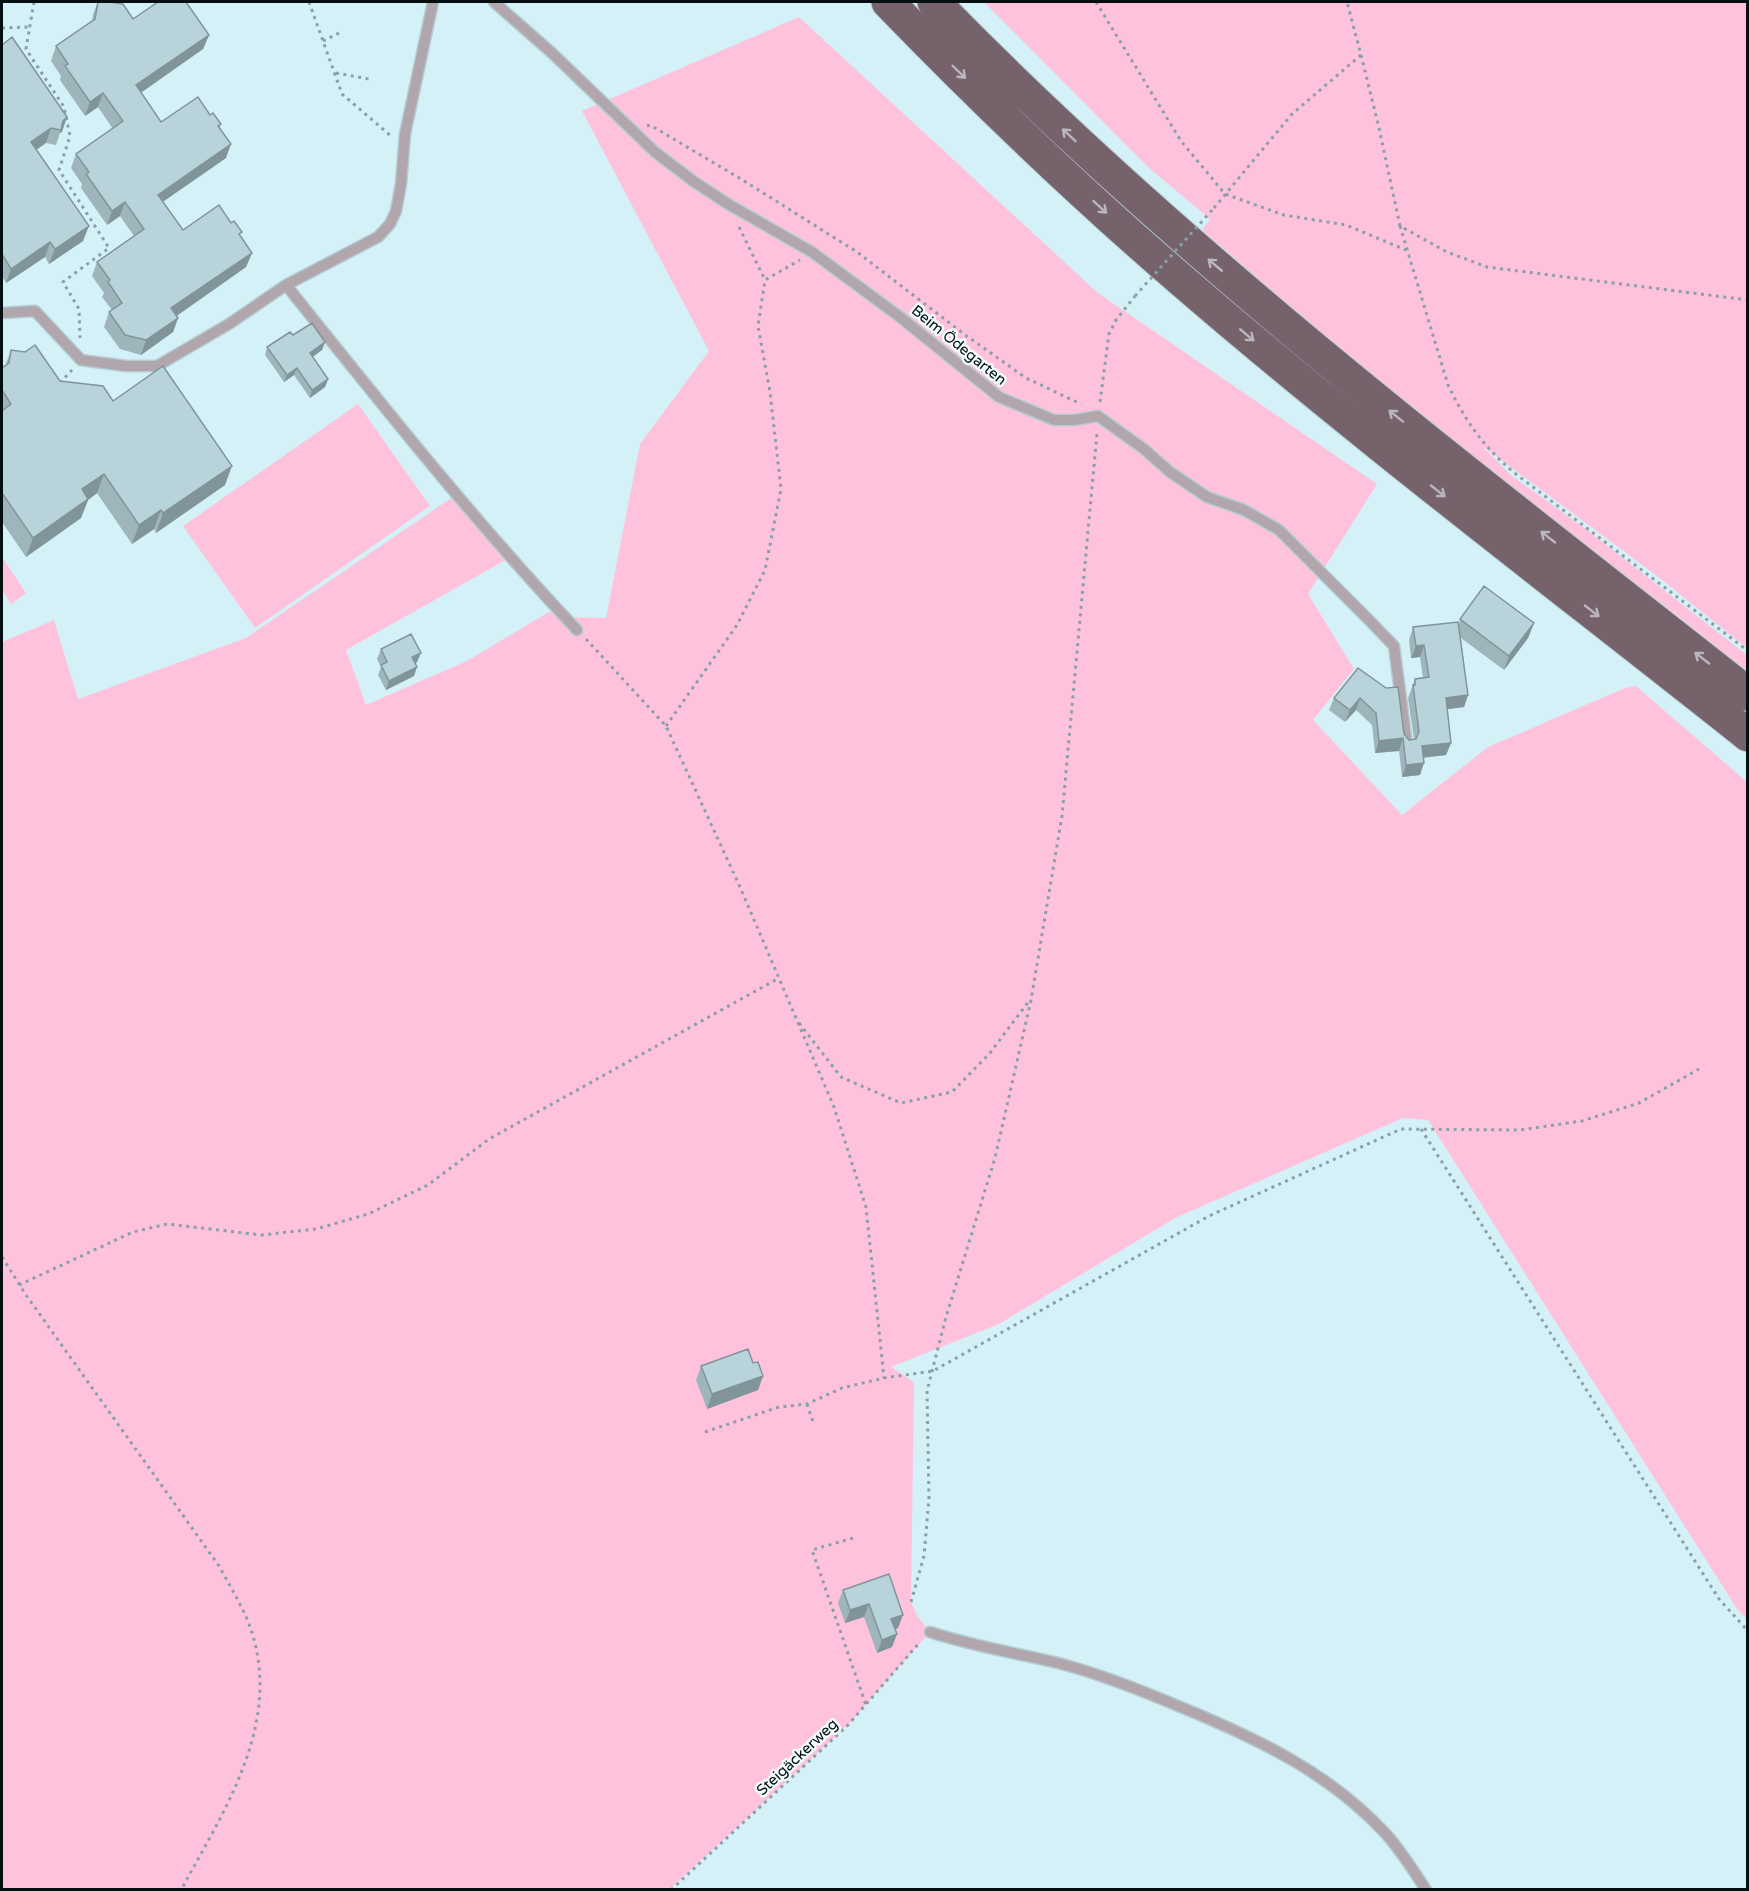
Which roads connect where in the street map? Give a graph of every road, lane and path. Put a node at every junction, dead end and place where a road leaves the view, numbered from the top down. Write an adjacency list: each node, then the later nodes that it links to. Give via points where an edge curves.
1 (34, 2): 10 (path)
2 (309, 2): 14 (path)
3 (433, 2): 19 (lane)
4 (494, 2): 18 (lane, Beim Ödegarten)
5 (867, 2): 12 (highway)
6 (888, 2): 12 (highway)
7 (934, 2): 34 (highway, one-way to 7, via 1291,331 1081,146)
8 (1095, 2): 20 (path, via 1181,141)
9 (1347, 2): 15 (path)
10 (28, 27): 11 (path); 29 (path, via 26,49 64,107 70,136 59,170 109,248 63,282 79,309)
11 (2, 28)
12 (917, 32): 36 (highway, one-way to 36, via 1042,154 1179,278 1359,428)
13 (339, 33): 14 (path)
14 (324, 41): 16 (path)
15 (1361, 55): 20 (path, via 1292,114); 22 (path)
16 (335, 73): 17 (path); 19 (path, via 342,94)
17 (369, 79)
18 (633, 131): 21 (lane, Beim Ödegarten, via 655,152); 31 (path, via 650,125 741,179 857,252 1026,378 1081,404)
19 (404, 147): 26 (lane, via 396,212 390,224 378,237)
20 (1225, 194): 23 (path, via 1284,216 1347,225); 31 (path, bridge, via 1116,320 1109,334)
21 (728, 204): 24 (lane, Beim Ödegarten); 25 (path)
22 (1400, 226): 23 (path); 27 (path, via 1447,252 1487,267)
23 (1406, 250): 33 (path, via 1448,385 1480,440 1512,471)
24 (812, 252): 25 (path); 31 (lane, Beim Ödegarten, via 999,397 1054,420)
25 (765, 280): 35 (path, via 758,326 781,489 765,570 737,625)
26 (286, 285): 29 (lane, via 158,366); 32 (lane, via 457,494)
27 (1748, 300)
28 (2, 313): 29 (lane, via 35,311)
29 (81, 360): 30 (path)
30 (56, 386)
31 (1095, 417): 37 (lane, via 1207,497 1244,510 1279,530 1394,646); 39 (path, via 1062,816)
32 (577, 630): 35 (path)
33 (1748, 651)
34 (1748, 694)
35 (666, 726): 38 (path)
36 (1748, 735)
37 (1407, 745)
38 (779, 978): 40 (path); 44 (path, via 489,1139 428,1185 368,1214 316,1229 261,1235 167,1224 133,1232)
39 (1030, 1000): 40 (path, via 990,1053 952,1092 901,1103 841,1077); 45 (path, via 995,1158)
40 (796, 1019): 46 (path, via 834,1107 866,1207)
41 (1699, 1069): 42 (path, via 1639,1103 1582,1121 1520,1130)
42 (1421, 1129): 45 (path, via 1401,1129 1209,1216); 52 (path, via 1719,1599)
43 (2, 1257): 44 (path)
44 (19, 1285): 55 (path, via 219,1566 248,1621 259,1670 258,1721 243,1771)
45 (933, 1371): 46 (path); 51 (path, via 927,1391 929,1498 924,1556)
46 (884, 1378): 47 (path, via 842,1388)
47 (807, 1404): 48 (path); 49 (path, via 779,1407)
48 (814, 1425)
49 (705, 1432)
50 (853, 1539): 54 (path, via 812,1550)
51 (912, 1602)
52 (1748, 1631)
53 (930, 1632): 54 (path, Steigäckerweg); 57 (lane, via 1061,1664 1136,1689 1279,1751 1359,1808 1387,1835)
54 (866, 1705): 56 (path, Steigäckerweg)
55 (181, 1890)
56 (671, 1890)
57 (1426, 1890)

